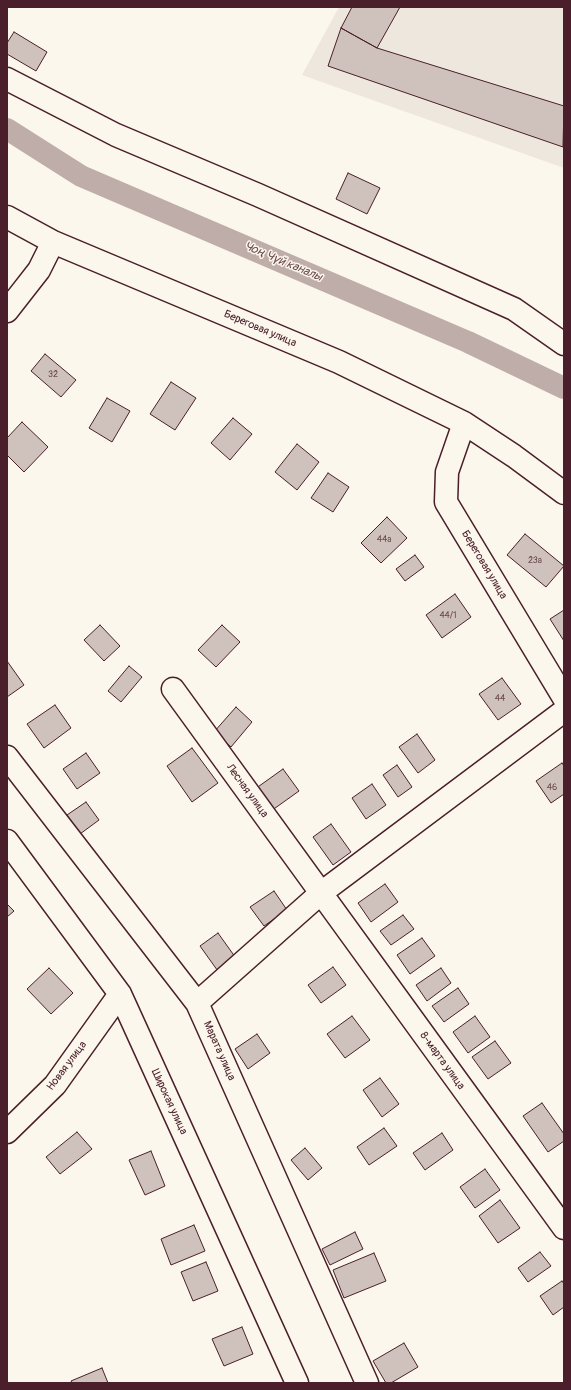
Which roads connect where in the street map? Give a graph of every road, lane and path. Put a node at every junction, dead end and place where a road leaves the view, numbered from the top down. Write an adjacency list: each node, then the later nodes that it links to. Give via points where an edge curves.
1 (7, 79): 5 (street, via 116,134 258,194 514,309)
2 (7, 217): 3 (street, Береговая улица)
3 (53, 242): 4 (street, via 39,270); 6 (street, Береговая улица, via 340,362)
4 (7, 312)
5 (564, 344)
6 (464, 423): 7 (street, Береговая улица); 9 (street, Береговая улица, via 447,472 446,502)
7 (564, 493)
8 (173, 689): 13 (street, Лесная улица)
9 (564, 698)
10 (564, 711): 13 (street)
11 (7, 757): 15 (street, Марата улица)
12 (7, 841): 14 (street, Широкая улица)
13 (321, 893): 15 (street); 17 (street, 8-марта улица)
14 (120, 994): 16 (street, Новая улица, via 55,1085); 18 (street, Широкая улица)
15 (197, 1003): 19 (street, Марата улица)
16 (7, 1132)
17 (564, 1228)
18 (297, 1383)
19 (367, 1383)

